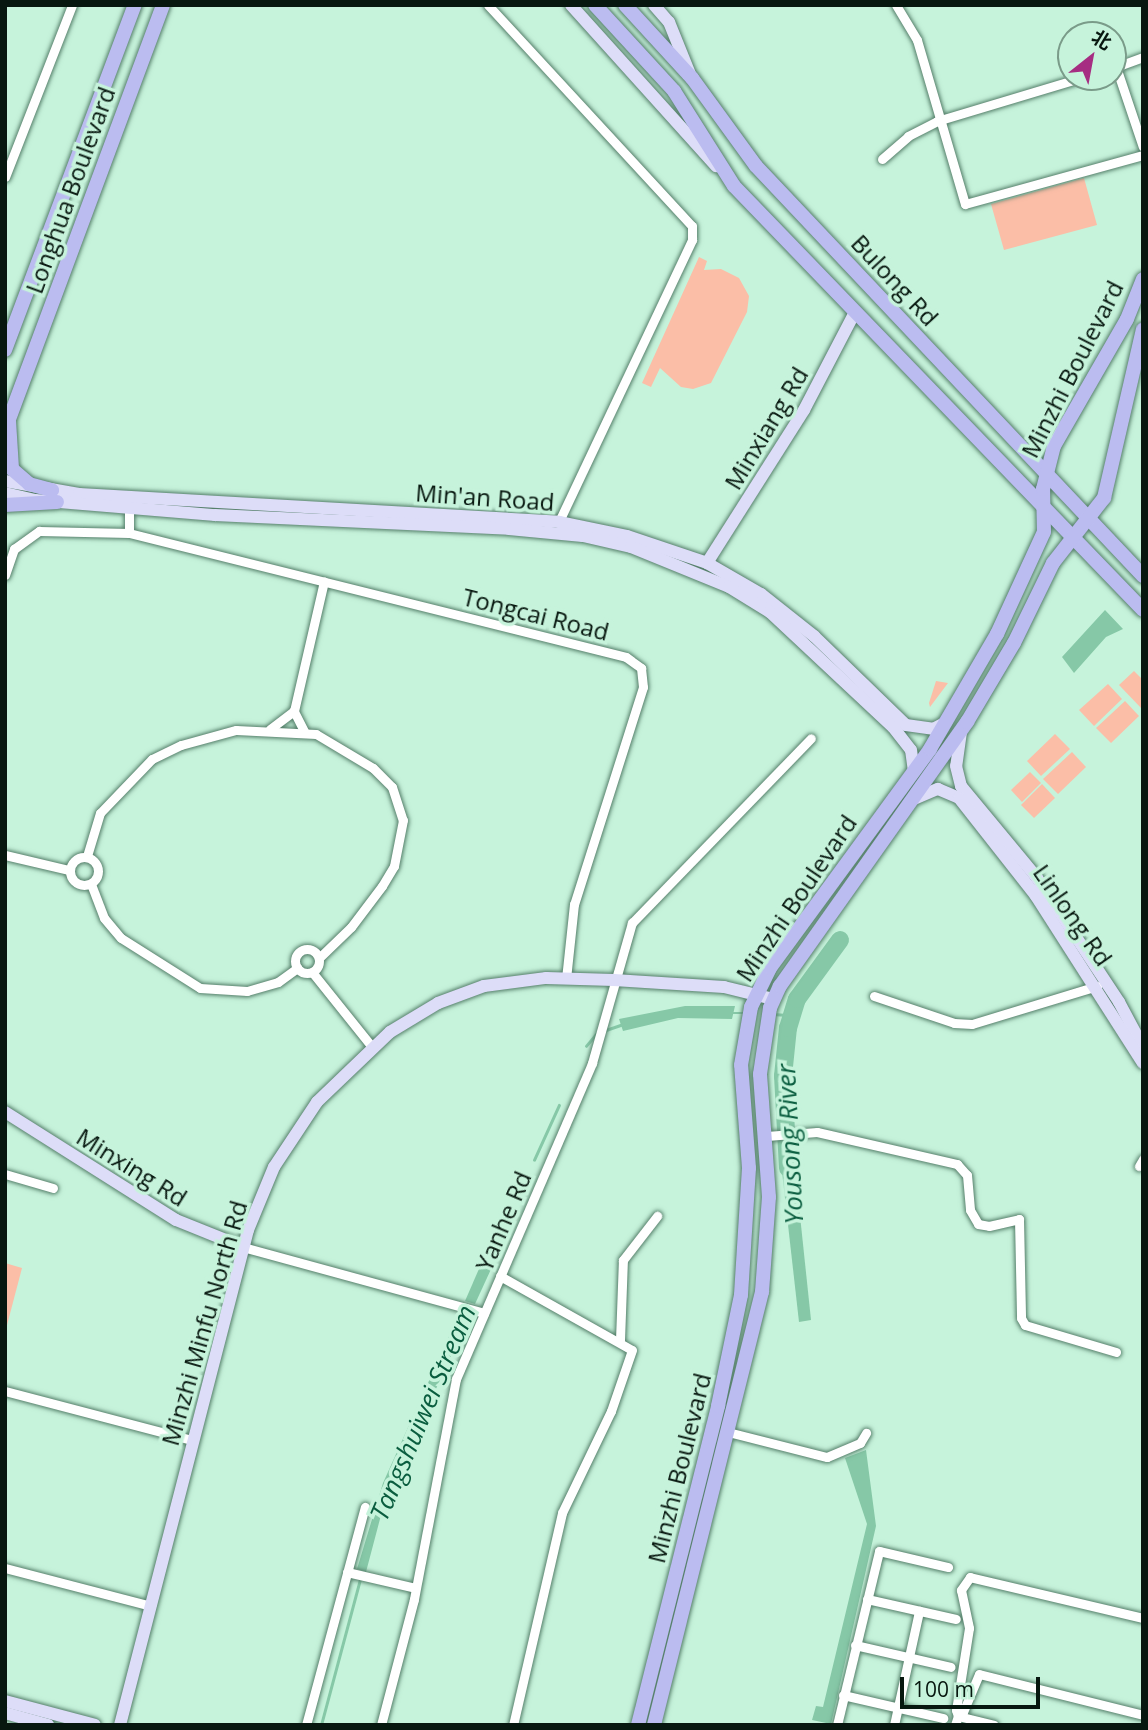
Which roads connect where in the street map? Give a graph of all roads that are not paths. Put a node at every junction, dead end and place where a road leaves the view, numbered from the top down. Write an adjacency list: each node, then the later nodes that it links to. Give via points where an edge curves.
1 (72, 5): 17 (street)
2 (135, 5): 22 (main road, Longhua Boulevard)
3 (163, 5): 23 (main road, Longhua Boulevard)
4 (488, 5): 32 (street, via 692,226 692,240)
5 (571, 5): 18 (main road)
6 (596, 5): 18 (main road, Bulong Rd, via 674,91)
7 (625, 5): 10 (main road, Bulong Rd)
8 (654, 5): 10 (main road, via 669,22)
9 (896, 5): 13 (street, via 917,40)
10 (692, 78): 24 (main road, Bulong Rd, via 756,166)
11 (1057, 85): 13 (street)
12 (1123, 91): 14 (street)
13 (937, 121): 15 (street, via 965,204); 16 (street, via 908,136)
14 (1143, 147)
15 (1143, 155)
16 (881, 159)
17 (5, 177)
18 (734, 186): 20 (main road, Bulong Rd)
19 (1143, 279): 24 (main road, Minzhi Boulevard, via 1128,319 1054,446)
20 (855, 312): 29 (main road, Bulong Rd); 35 (main road, Minxiang Rd, via 804,410)
21 (1143, 329): 31 (main road, Minzhi Boulevard, via 1115,463 1104,498)
22 (5, 350)
23 (7, 425): 27 (main road, via 11,467 20,480)
24 (1045, 472): 29 (main road, Minzhi Boulevard); 31 (main road, Bulong Rd)
25 (5, 481): 27 (main road, Min'an Road)
26 (5, 493): 27 (main road, Min'an Road)
27 (54, 496): 28 (main road); 30 (main road, Min'an Road); 32 (main road, Min'an Road)
28 (5, 505)
29 (1044, 507): 34 (main road, Bulong Rd); 41 (main road, Minzhi Boulevard, via 1044,532 1028,569)
30 (129, 508): 33 (street); 42 (main road, Min'an Road, via 509,529 583,536 631,547 729,587 770,612)
31 (1089, 519): 34 (main road, Minzhi Boulevard); 37 (main road, Bulong Rd)
32 (559, 522): 35 (main road, Min'an Road, via 663,546)
33 (129, 533): 36 (street, Tongcai Road, via 39,531 14,549); 38 (street, Tongcai Road)
34 (1073, 537): 39 (main road, Bulong Rd); 44 (main road, Minzhi Boulevard, via 1053,563 1014,643)
35 (708, 563): 42 (main road, Min'an Road, via 788,615)
36 (5, 575)
37 (1143, 576)
38 (324, 581): 40 (street); 57 (street, Tongcai Road, via 626,657 641,668 643,687 574,904)
39 (1143, 610)
40 (294, 711): 43 (street); 45 (street)
41 (947, 721): 42 (main road, via 924,729); 47 (main road, Minzhi Boulevard)
42 (897, 724): 47 (main road, via 911,750)
43 (270, 729): 45 (street, via 291,736); 51 (street, via 236,730 181,745 152,760 121,786 100,813)
44 (962, 730): 48 (main road, via 956,766); 49 (main road, Minzhi Boulevard)
45 (305, 733): 54 (street, via 337,743 373,768 392,787 403,820 394,866 382,886 351,927)
46 (811, 738): 58 (street, Yanhe Rd, via 641,911 624,942)
47 (914, 771): 61 (main road, Minzhi Boulevard, via 770,968)
48 (962, 795): 49 (main road, via 938,789); 59 (main road, Linlong Rd); 63 (main road, Linlong Rd, via 1037,878 1119,1002)
49 (914, 799): 62 (main road, Minzhi Boulevard)
50 (5, 855): 52 (street)
51 (87, 856): 52 (street, via 77,858); 53 (street, via 98,866)
52 (69, 870): 53 (street, via 78,884)
53 (91, 884): 55 (street, via 104,918 121,938 200,988 247,991 278,982)
54 (319, 958): 55 (street, via 313,950 302,950 295,958); 56 (street)
55 (298, 968): 56 (street)
56 (312, 972): 64 (street)
57 (566, 978): 58 (main road, Minzhi Minfu North Rd); 64 (main road, Minzhi Minfu North Rd, via 484,986 463,993 426,1010)
58 (614, 980): 61 (main road, Minzhi Minfu North Rd, via 724,987); 72 (street, Yanhe Rd, via 598,1044)
59 (1097, 986): 60 (street, via 972,1024 954,1023); 63 (main road, Linlong Rd)
60 (874, 996)
61 (752, 1007): 62 (main road, Minzhi Minfu North Rd); 106 (main road, Minzhi Boulevard, via 741,1065 749,1195 741,1295)
62 (770, 1009): 67 (main road, Minzhi Boulevard, via 760,1074)
63 (1140, 1044): 65 (main road, Linlong Rd)
64 (372, 1047): 71 (main road, Minzhi Minfu North Rd, via 317,1102 288,1144 264,1190)
65 (1143, 1063)
66 (5, 1112): 71 (main road, Minxing Rd, via 176,1220)
67 (773, 1135): 75 (street, via 821,1133 957,1164 967,1175 970,1210 978,1224 1019,1219 1021,1318 1025,1325); 77 (main road, Minzhi Boulevard, via 762,1293)
68 (5, 1174): 69 (street)
69 (53, 1188)
70 (657, 1216): 74 (street, via 623,1259)
71 (243, 1247): 73 (street); 79 (main road, Minzhi Minfu North Rd)
72 (500, 1276): 73 (street, Yanhe Rd); 74 (street)
73 (481, 1312): 84 (street, Yanhe Rd, via 450,1398)
74 (620, 1340): 105 (street, via 632,1352 599,1437 562,1513)
75 (1116, 1352)
76 (5, 1391): 79 (street)
77 (728, 1432): 78 (street, via 827,1457 860,1443); 107 (main road, Minzhi Boulevard)
78 (866, 1433)
79 (192, 1440): 86 (main road, Minzhi Minfu North Rd)
80 (365, 1507): 83 (street)
81 (948, 1567): 85 (street, via 879,1551)
82 (5, 1568): 86 (street)
83 (351, 1573): 84 (street); 103 (street)
84 (415, 1588): 104 (street, Yanhe Rd)
85 (867, 1599): 87 (street); 90 (street)
86 (151, 1606): 102 (main road, Minzhi Minfu North Rd)
87 (919, 1611): 89 (street); 91 (street)
88 (1143, 1618): 99 (street, via 970,1577 961,1590 969,1628)
89 (956, 1619)
90 (855, 1645): 91 (street); 93 (street)
91 (909, 1658): 92 (street); 95 (street)
92 (951, 1667)
93 (843, 1695): 95 (street); 108 (street)
94 (5, 1701): 101 (main road)
95 (897, 1707): 98 (street); 109 (street)
96 (5, 1713): 100 (main road)
97 (1143, 1715): 99 (street, via 979,1674)
98 (943, 1718)
99 (957, 1720): 110 (street)
100 (48, 1725)
101 (95, 1725)
102 (120, 1725)
103 (306, 1725)
104 (381, 1725)
105 (513, 1725)
106 (638, 1725)
107 (654, 1725)
108 (837, 1725)
109 (894, 1725)
110 (994, 1725)

